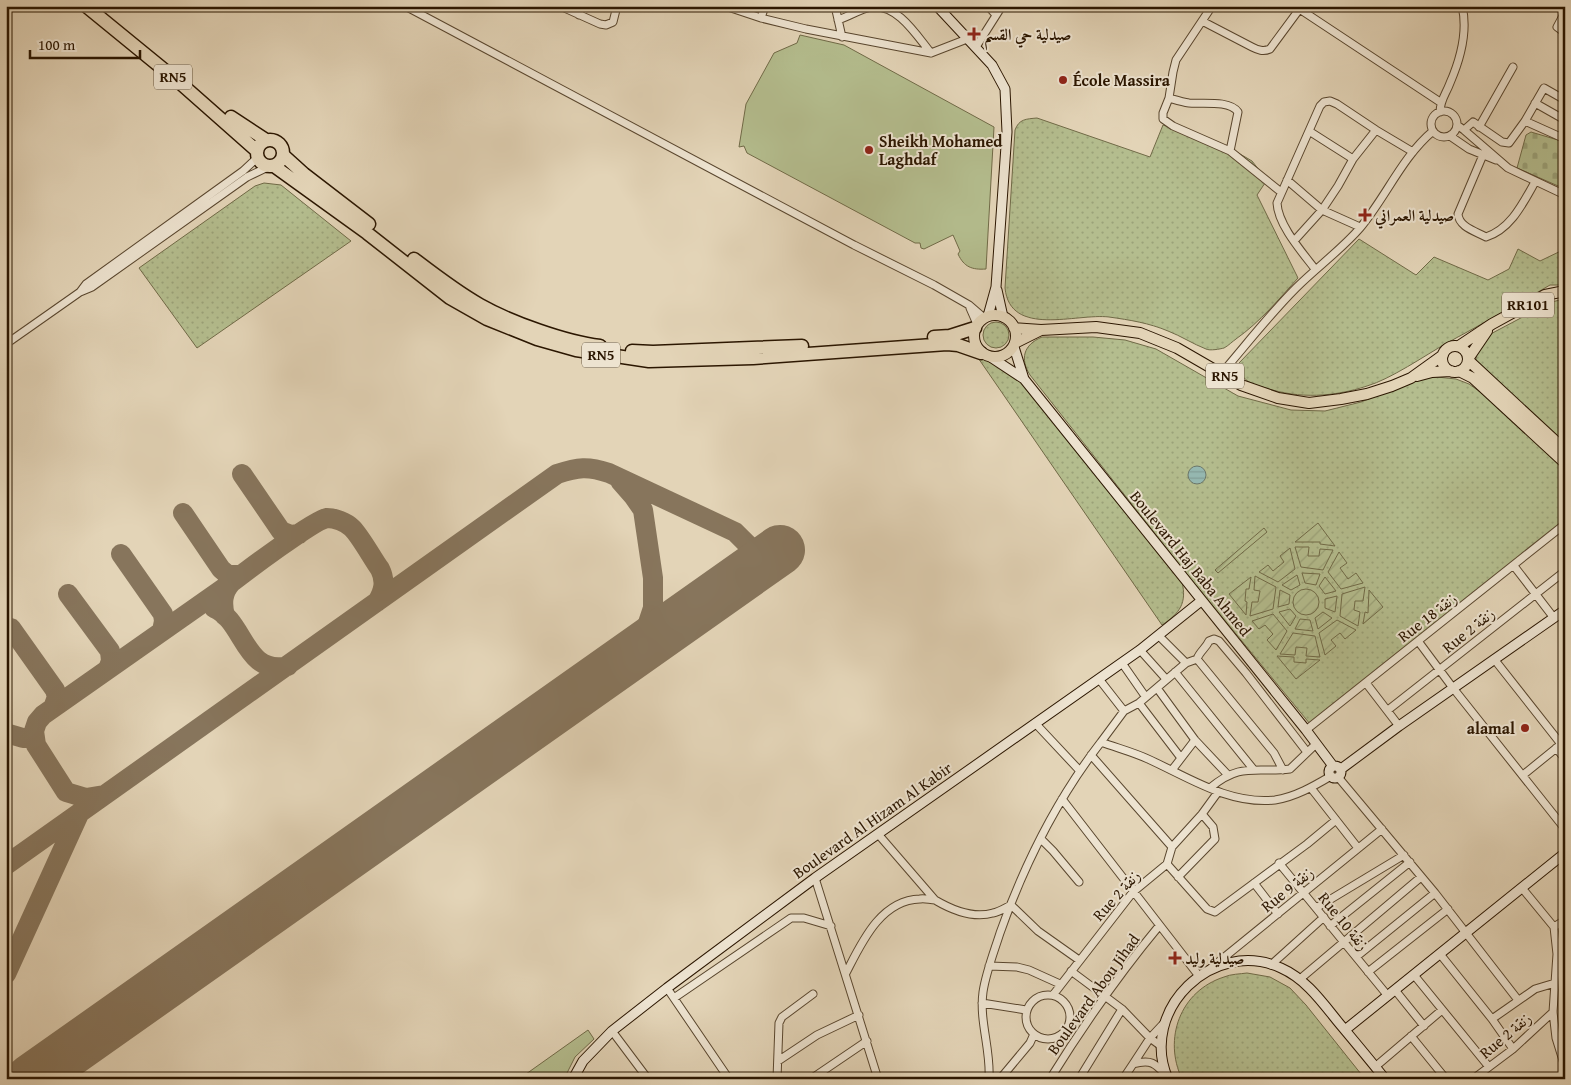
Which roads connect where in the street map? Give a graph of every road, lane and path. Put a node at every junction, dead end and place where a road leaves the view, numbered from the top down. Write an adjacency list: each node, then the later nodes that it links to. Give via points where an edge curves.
1 (86, 6): 47 (highway, RN5, via 179,82)
2 (100, 6): 43 (highway, RN5, via 234,119)
3 (405, 6): 65 (street, via 969,305)
4 (560, 6): 18 (street)
5 (582, 6): 18 (street)
6 (617, 6): 18 (street, via 613,22 606,25)
7 (725, 6): 20 (street)
8 (765, 6): 20 (street)
9 (835, 6): 21 (street)
10 (937, 6): 25 (street)
11 (988, 6): 19 (street)
12 (1002, 6): 19 (street)
13 (1212, 6): 22 (street)
14 (1462, 6): 31 (street, via 1465,23 1461,50)
15 (1556, 6): 17 (street)
16 (1298, 7): 22 (street, via 1267,50 1252,47); 31 (street)
17 (1565, 11): 23 (street, via 1557,27)
18 (579, 15)
19 (996, 15): 26 (street)
20 (761, 18): 24 (street)
21 (838, 20): 24 (street); 27 (street, via 868,7 883,8 900,17)
22 (1202, 21): 29 (street, via 1176,60)
23 (1565, 33)
24 (842, 37): 27 (street)
25 (967, 39): 26 (street); 27 (street)
26 (976, 47): 62 (street, via 999,76 1007,102)
27 (931, 53)
28 (1514, 67): 37 (street)
29 (1169, 98): 45 (street, via 1163,113 1168,124); 45 (street, via 1235,108 1238,112)
30 (1565, 100): 32 (street, via 1544,88)
31 (1440, 102): 33 (street)
32 (1535, 103): 34 (street); 35 (street)
33 (1440, 112): 36 (street, via 1450,113); 41 (street, via 1431,123)
34 (1565, 120)
35 (1525, 121): 37 (street, via 1512,140 1506,143); 44 (street)
36 (1457, 125): 39 (street); 42 (street)
37 (1479, 127): 39 (street, via 1473,122)
38 (1376, 130): 40 (street, via 1330,101 1320,106); 46 (street); 50 (street)
39 (1464, 130): 51 (street)
40 (1309, 131): 50 (street); 53 (street)
41 (1432, 131): 42 (street, via 1443,137); 46 (street)
42 (1450, 136): 49 (street)
43 (266, 140): 47 (highway, via 260,144); 48 (highway, RN5, via 277,142)
44 (1565, 140)
45 (1230, 151): 55 (street)
46 (1413, 152): 58 (street)
47 (257, 154): 52 (highway, RN5, via 264,164); 60 (street, via 248,167)
48 (283, 155): 52 (highway, via 280,162); 65 (highway, RN5, via 417,261 480,305 519,323 596,346 643,353 950,336)
49 (1483, 155): 51 (street); 54 (street, via 1458,214 1462,225 1486,237 1496,234 1516,213)
50 (1353, 159): 57 (street)
51 (1501, 162): 54 (street)
52 (272, 166): 60 (street, via 247,177); 72 (highway, RN5, via 367,233 450,298 488,319 576,350 649,361 752,358 947,344)
53 (1287, 180): 55 (street); 57 (street)
54 (1535, 182): 56 (street)
55 (1281, 192): 59 (street, via 1277,210)
56 (1565, 195)
57 (1322, 210): 58 (street); 59 (street)
58 (1360, 227): 61 (street)
59 (1294, 241): 61 (street)
60 (147, 244): 69 (street, via 92,287)
61 (1315, 269): 76 (street)
62 (996, 287): 64 (street); 65 (street)
63 (1565, 291): 66 (main road, RR101, via 1545,295)
64 (1003, 317): 65 (main road, RN5, via 993,315); 67 (main road)
65 (981, 321): 72 (main road, via 974,341)
66 (1492, 324): 71 (main road, RR101); 74 (main road, RR101)
67 (1014, 328): 68 (main road, RN5); 70 (main road)
68 (1041, 330): 70 (main road, RN5); 76 (main road, RN5, via 1096,327 1140,333 1177,348)
69 (6, 344)
70 (1014, 345): 72 (main road, RN5, via 1004,356); 78 (street)
71 (1459, 346): 73 (main road, RN5, via 1447,348); 74 (main road)
72 (986, 355): 78 (street)
73 (1443, 355): 75 (main road, via 1445,366); 77 (main road, RN5)
74 (1468, 360): 75 (main road, via 1463,368); 79 (main road)
75 (1455, 371): 77 (main road, RN5, via 1432,372); 79 (main road, via 1472,378)
76 (1221, 374): 77 (main road, RN5, via 1261,393 1309,403 1368,394)
77 (1411, 378)
78 (1024, 379): 86 (street, Boulevard Haj Baba Ahmed)
79 (1510, 406): 80 (main road); 81 (main road)
80 (1565, 450)
81 (1565, 463)
82 (1565, 524): 83 (street, Rue 18 زنقة)
83 (1514, 566): 85 (street); 90 (street, Rue 18 زنقة)
84 (1565, 571): 85 (street, Rue 2 زنقة)
85 (1535, 593): 88 (street); 96 (street, Rue 2 زنقة)
86 (1201, 601): 89 (street, Boulevard Al Hizam Al Kabir); 109 (street, Boulevard Haj Baba Ahmed)
87 (1565, 610): 88 (street)
88 (1554, 618): 93 (street)
89 (1159, 636): 91 (street, Boulevard Al Hizam Al Kabir); 94 (street)
90 (1418, 641): 96 (street); 100 (street, Rue 18 زنقة)
91 (1140, 650): 95 (street, Boulevard Al Hizam Al Kabir); 99 (street)
92 (1197, 659): 94 (street); 114 (street, via 1209,640 1219,641); 120 (street, via 1274,753)
93 (1494, 659): 102 (street); 113 (street)
94 (1186, 662): 97 (street)
95 (1122, 663): 98 (street, Boulevard Al Hizam Al Kabir); 103 (street)
96 (1440, 670): 102 (street); 105 (street, Rue 2 زنقة)
97 (1175, 672): 99 (street); 119 (street)
98 (1099, 679): 106 (street); 107 (street, Boulevard Al Hizam Al Kabir)
99 (1166, 679): 101 (street)
100 (1366, 683): 105 (street); 109 (street, Rue 18 زنقة)
101 (1158, 688): 103 (street); 110 (street)
102 (1453, 688): 108 (street); 124 (street)
103 (1145, 696): 104 (street)
104 (1139, 703): 106 (street); 116 (street)
105 (1388, 710): 108 (street)
106 (1124, 711): 111 (street)
107 (1035, 723): 121 (street); 133 (street, Boulevard Al Hizam Al Kabir)
108 (1399, 726): 122 (street)
109 (1306, 730): 112 (street, Boulevard Haj Baba Ahmed)
110 (1196, 740): 116 (street); 123 (street)
111 (1101, 742): 115 (street); 118 (street)
112 (1316, 744): 114 (street); 122 (street, Boulevard Haj Baba Ahmed)
113 (1561, 744): 117 (street); 124 (street)
114 (1307, 752): 120 (street, via 1290,769)
115 (1091, 756): 121 (street); 135 (street)
116 (1181, 758): 118 (street)
117 (1565, 759)
118 (1172, 770): 125 (street)
119 (1254, 770): 120 (street); 123 (street)
120 (1283, 770)
121 (1080, 771): 128 (street)
122 (1335, 772): 126 (street); 131 (street, Boulevard Haj Baba Ahmed)
123 (1228, 775): 125 (street)
124 (1524, 775): 132 (street)
125 (1210, 788): 127 (street)
126 (1311, 788): 127 (street, via 1277,800); 130 (street)
127 (1218, 792): 129 (street)
128 (1062, 799): 134 (street); 148 (street)
129 (1202, 814): 135 (street); 142 (street, via 1213,827 1216,839)
130 (1336, 820): 136 (street); 140 (street)
131 (1382, 829): 136 (street, Rue 9 زنقة); 138 (street, Boulevard Haj Baba Ahmed)
132 (1565, 829)
133 (878, 834): 144 (street, Boulevard Al Hizam Al Kabir); 151 (street)
134 (1040, 840): 145 (street, via 1053,850); 152 (street)
135 (1172, 847): 141 (street)
136 (1358, 848): 149 (street, Rue 9 زنقة)
137 (1565, 853): 147 (street)
138 (1404, 855): 139 (street, Boulevard Haj Baba Ahmed); 153 (street)
139 (1410, 862): 143 (street, Boulevard Haj Baba Ahmed); 160 (street)
140 (1279, 863): 146 (street); 149 (street, Rue 10 زنقة)
141 (1167, 864): 142 (street); 148 (street, Rue 2 زنقة)
142 (1178, 877): 146 (street, via 1207,909 1215,912)
143 (1421, 877): 150 (street, Boulevard Haj Baba Ahmed); 163 (street)
144 (815, 878): 158 (street); 178 (street, Boulevard Al Hizam Al Kabir)
145 (1079, 882)
146 (1254, 883): 155 (street)
147 (1522, 888): 161 (street); 162 (street)
148 (1133, 892): 159 (street); 166 (street, Rue 2 زنقة)
149 (1304, 892): 153 (street, Rue 10 زنقة); 155 (street, Rue 9 زنقة)
150 (1435, 893): 154 (street, Boulevard Haj Baba Ahmed); 165 (street)
151 (936, 900): 152 (street, via 960,912 980,915 992,914); 172 (street, via 919,898 904,902 875,923)
152 (1011, 905): 166 (street, via 1038,931); 168 (street)
153 (1316, 908): 156 (street, Rue 10 زنقة)
154 (1448, 909): 162 (street, Boulevard Haj Baba Ahmed); 171 (street)
155 (1278, 914): 169 (street, Rue 9 زنقة)
156 (1324, 918): 160 (street, Rue 10 زنقة); 167 (street)
157 (1565, 920): 161 (street)
158 (830, 926): 172 (street); 182 (street, via 804,918 791,918)
159 (1159, 926): 174 (street); 183 (street, Boulevard Abou Jihad, via 1127,964)
160 (1330, 926): 163 (street, Rue 10 زنقة)
161 (1554, 926): 176 (street, via 1557,954)
162 (1467, 932): 164 (street); 184 (street, Boulevard Haj Baba Ahmed)
163 (1344, 942): 165 (street, Rue 10 زنقة); 175 (street)
164 (1440, 954): 173 (street); 191 (street)
165 (1356, 956): 171 (street, Rue 10 زنقة)
166 (1079, 960): 170 (street, Rue 2 زنقة)
167 (1271, 965): 169 (street, via 1237,962); 175 (street)
168 (989, 966): 177 (street, via 1017,967); 185 (street)
169 (1209, 970): 174 (street)
170 (1070, 971): 177 (street, Rue 2 زنقة); 183 (street)
171 (1368, 972): 179 (street, Rue 10 زنقة)
172 (846, 974): 190 (street)
173 (1414, 975): 179 (street); 188 (street)
174 (1198, 977): 192 (street, via 1177,997)
175 (1300, 979): 195 (street)
176 (1555, 983): 184 (street, via 1535,989); 189 (street)
177 (1060, 984): 181 (street, Rue 2 زنقة)
178 (667, 988): 182 (street); 196 (street, Boulevard Al Hizam Al Kabir)
179 (1391, 993): 193 (street, Rue 10 زنقة); 195 (street)
180 (813, 994): 206 (street, via 782,1017)
181 (1053, 995): 187 (street, via 1034,999); 194 (street, via 1064,1001 1070,1012)
182 (674, 998): 214 (street)
183 (1105, 998): 186 (street); 199 (street, Boulevard Abou Jihad)
184 (1518, 1000): 191 (street)
185 (982, 1003): 187 (street); 218 (street)
186 (1122, 1009): 201 (street); 221 (street)
187 (1026, 1010): 197 (street, via 1027,1024)
188 (1442, 1010): 193 (street); 209 (street)
189 (1553, 1012): 202 (street); 205 (street, Rue 2 زنقة)
190 (859, 1015): 203 (street); 206 (street, via 817,1035)
191 (1492, 1019): 205 (street)
192 (1165, 1022): 201 (street); 204 (street)
193 (1424, 1026): 200 (street)
194 (1066, 1030): 197 (street, via 1048,1039); 199 (street)
195 (1345, 1030): 208 (street)
196 (612, 1031): 212 (street, Boulevard Al Hizam Al Kabir, via 583,1061); 213 (street)
197 (1034, 1034): 219 (street)
198 (1565, 1035): 202 (street)
199 (1077, 1036): 220 (street, Boulevard Abou Jihad)
200 (1411, 1036): 208 (street); 224 (street)
201 (1150, 1038): 204 (street); 207 (street)
202 (1556, 1038): 210 (street)
203 (867, 1041): 216 (street); 217 (street)
204 (1161, 1046): 211 (street)
205 (1513, 1048): 209 (street, Rue 2 زنقة)
206 (778, 1061): 215 (street)
207 (1133, 1064): 211 (street, via 1151,1062); 222 (street)
208 (1375, 1066): 223 (street)
209 (1488, 1067): 225 (street, Rue 2 زنقة)
210 (1565, 1067)
211 (1168, 1077)
212 (573, 1079)
213 (648, 1079)
214 (729, 1079)
215 (777, 1079)
216 (811, 1079)
217 (878, 1079)
218 (989, 1079)
219 (1000, 1079)
220 (1050, 1079)
221 (1079, 1079)
222 (1123, 1079)
223 (1385, 1079)
224 (1446, 1079)
225 (1473, 1079)

